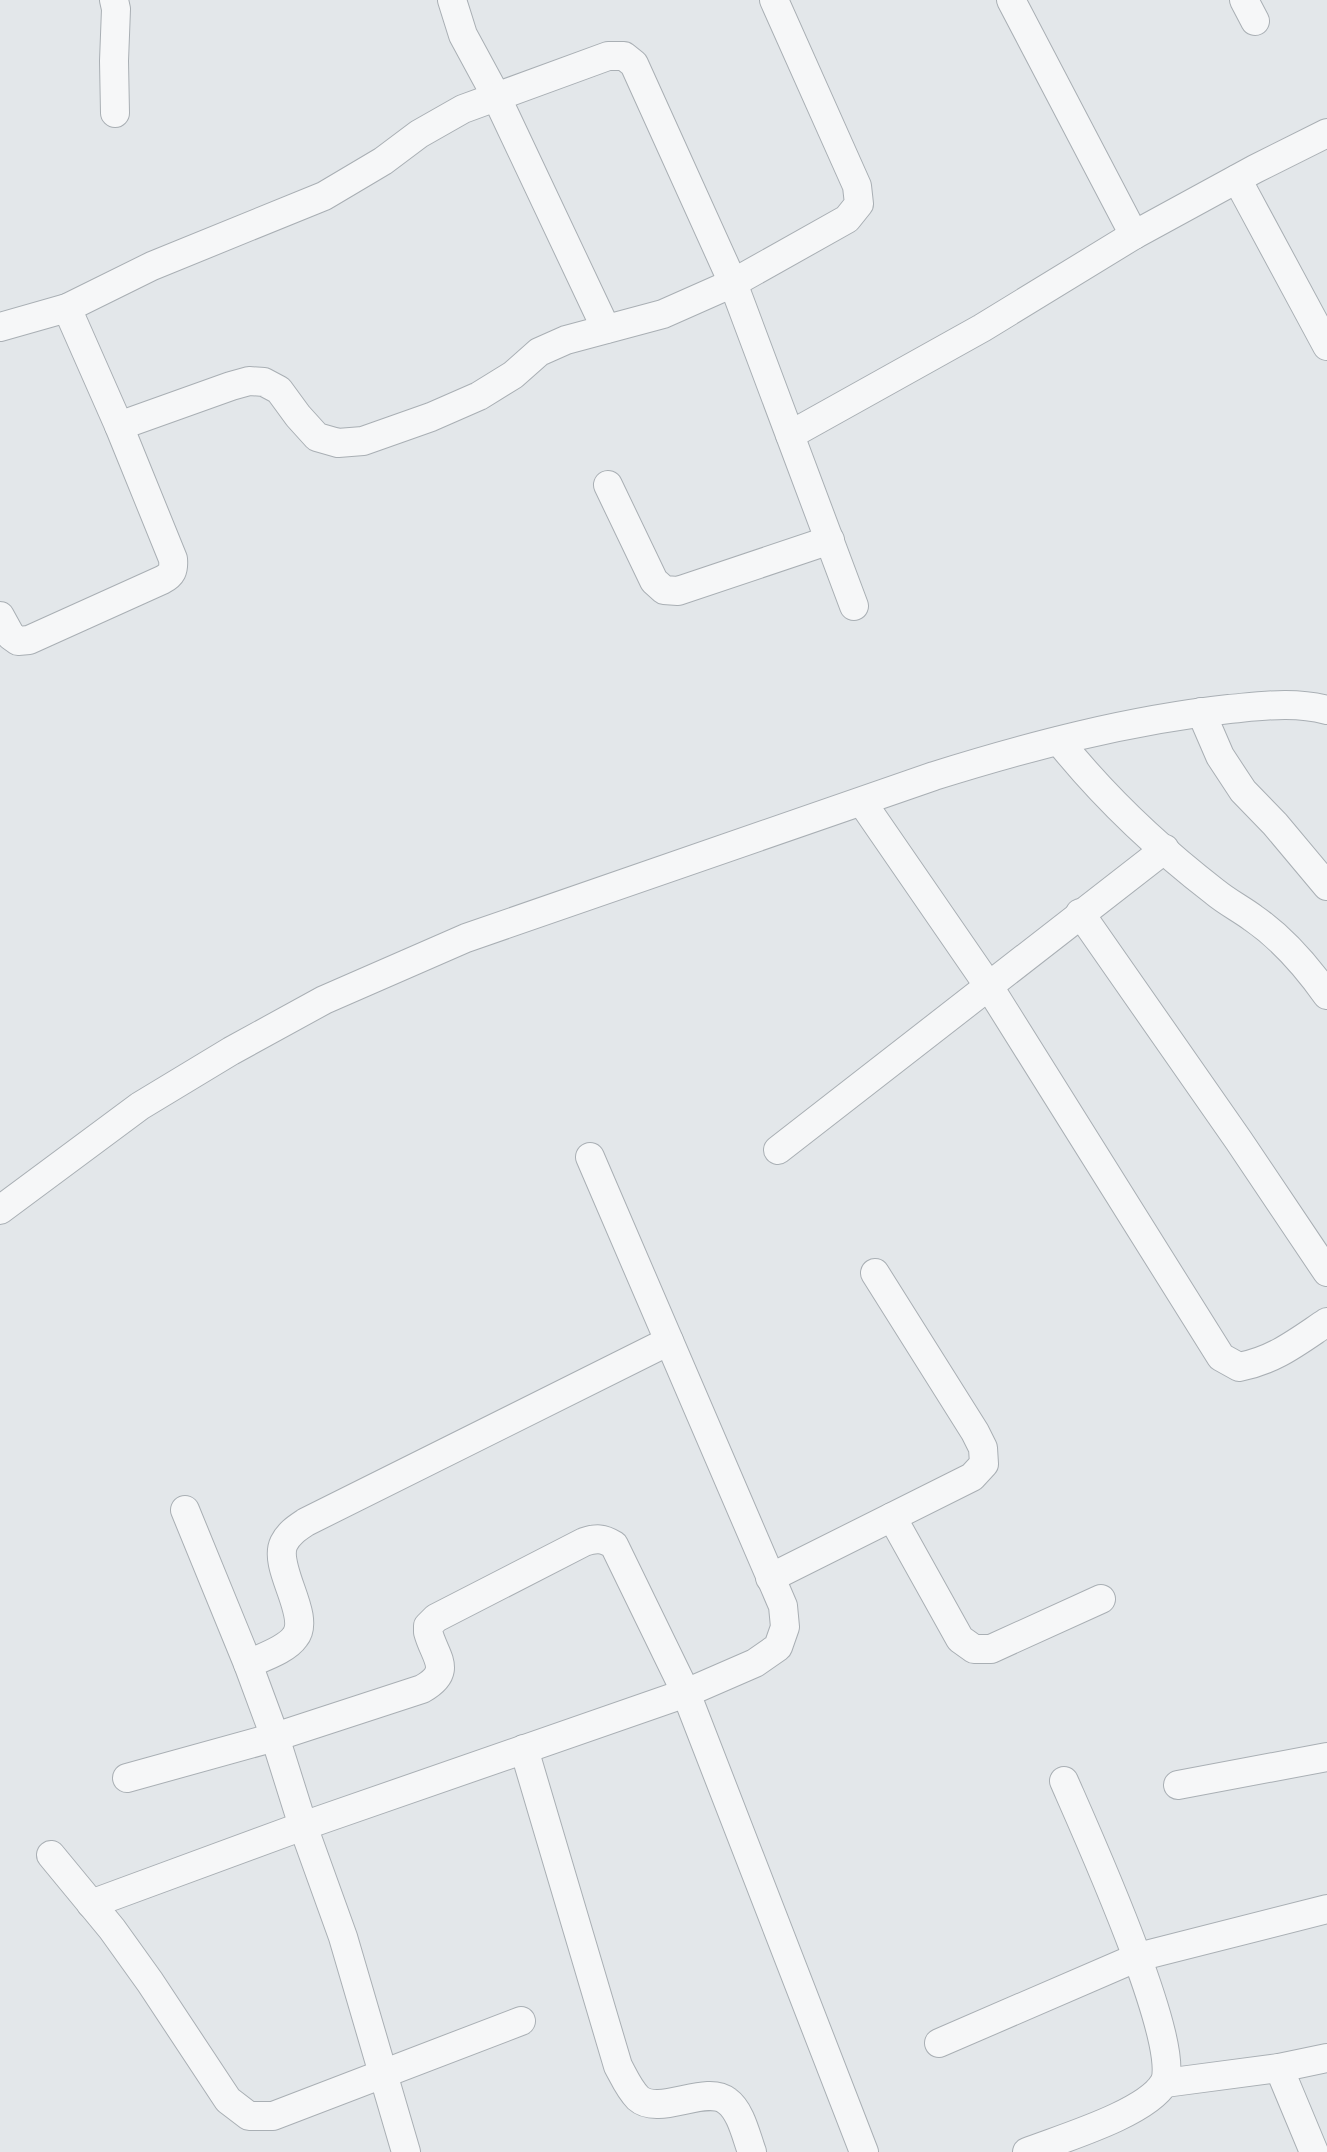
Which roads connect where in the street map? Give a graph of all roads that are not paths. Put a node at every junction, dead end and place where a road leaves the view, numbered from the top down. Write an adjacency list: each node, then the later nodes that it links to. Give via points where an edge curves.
1 (114, 0): 6 (street)
2 (452, 0): 5 (street, via 463,35)
3 (1011, 0): 9 (street)
4 (781, 2): 10 (street, via 857,186 859,204 847,219)
5 (496, 96): 10 (street, via 608,56 624,56 634,64); 11 (street, via 463,109 419,134 383,161 324,196 152,266); 13 (street)
6 (115, 113)
7 (1327, 133): 8 (street)
8 (1237, 179): 9 (street); 14 (street)
9 (1134, 235): 16 (street, via 982,328)
10 (733, 283): 13 (street, via 663,314); 16 (street)
11 (67, 308): 12 (street); 15 (street)
12 (0, 328)
13 (606, 329): 15 (street, via 566,340 539,352 513,375 479,396 363,441 338,443 317,437 279,390 264,382 249,381)
14 (1327, 346)
15 (119, 426): 20 (street, via 173,559 174,568 170,576 29,640 18,641 11,636)
16 (790, 435): 18 (street)
17 (608, 485): 18 (street, via 654,582 664,590 678,591)
18 (830, 540): 19 (street)
19 (854, 606)
20 (0, 616)
21 (1327, 710): 22 (street, via 1309,705 1272,704)
22 (1201, 712): 23 (street); 26 (street, via 1220,756 1243,791)
23 (1058, 741): 24 (street, via 989,758); 25 (street, via 1109,799)
24 (862, 802): 28 (street); 32 (street, via 466,938 324,1000 230,1051 140,1106)
25 (1164, 849): 27 (street); 29 (street, via 1285,945)
26 (1327, 886)
27 (1080, 914): 28 (street); 33 (street)
28 (988, 985): 30 (street); 35 (street, via 1221,1357 1239,1367 1260,1363)
29 (1327, 995)
30 (778, 1150)
31 (590, 1157): 36 (street)
32 (0, 1210)
33 (1327, 1272)
34 (875, 1273): 38 (street, via 983,1448 984,1464 972,1477)
35 (1327, 1322)
36 (669, 1341): 39 (street); 41 (street, via 306,1522 290,1533 282,1545 282,1561 298,1611 296,1636 288,1644)
37 (185, 1510): 41 (street)
38 (892, 1517): 39 (street); 40 (street, via 960,1638 974,1649 991,1649)
39 (770, 1578): 42 (street, via 782,1606 785,1627 778,1647 755,1663)
40 (1101, 1599)
41 (248, 1664): 43 (street)
42 (686, 1693): 43 (street, via 614,1545 595,1538 436,1618 428,1626 441,1663 440,1674 434,1682 422,1689); 44 (street); 62 (street)
43 (275, 1737): 46 (street); 49 (street)
44 (524, 1749): 49 (street); 61 (street, via 618,2066 629,2088 640,2100 659,2104 710,2095 727,2100 739,2117)
45 (1327, 1757): 48 (street)
46 (127, 1778)
47 (1064, 1781): 53 (street)
48 (1178, 1785)
49 (303, 1826): 51 (street); 58 (street, via 343,1937)
50 (51, 1855): 51 (street)
51 (91, 1904): 58 (street, via 150,1982 228,2100 249,2116 273,2116)
52 (1327, 1909): 53 (street)
53 (1138, 1957): 55 (street); 59 (street, via 1166,2053)
54 (520, 2021): 58 (street)
55 (939, 2043)
56 (1327, 2058): 57 (street)
57 (1280, 2068): 59 (street); 64 (street)
58 (384, 2073): 60 (street)
59 (1165, 2082): 63 (street, via 1148,2101 1112,2119)
60 (406, 2152)
61 (752, 2152)
62 (864, 2152)
63 (1027, 2152)
64 (1314, 2152)

